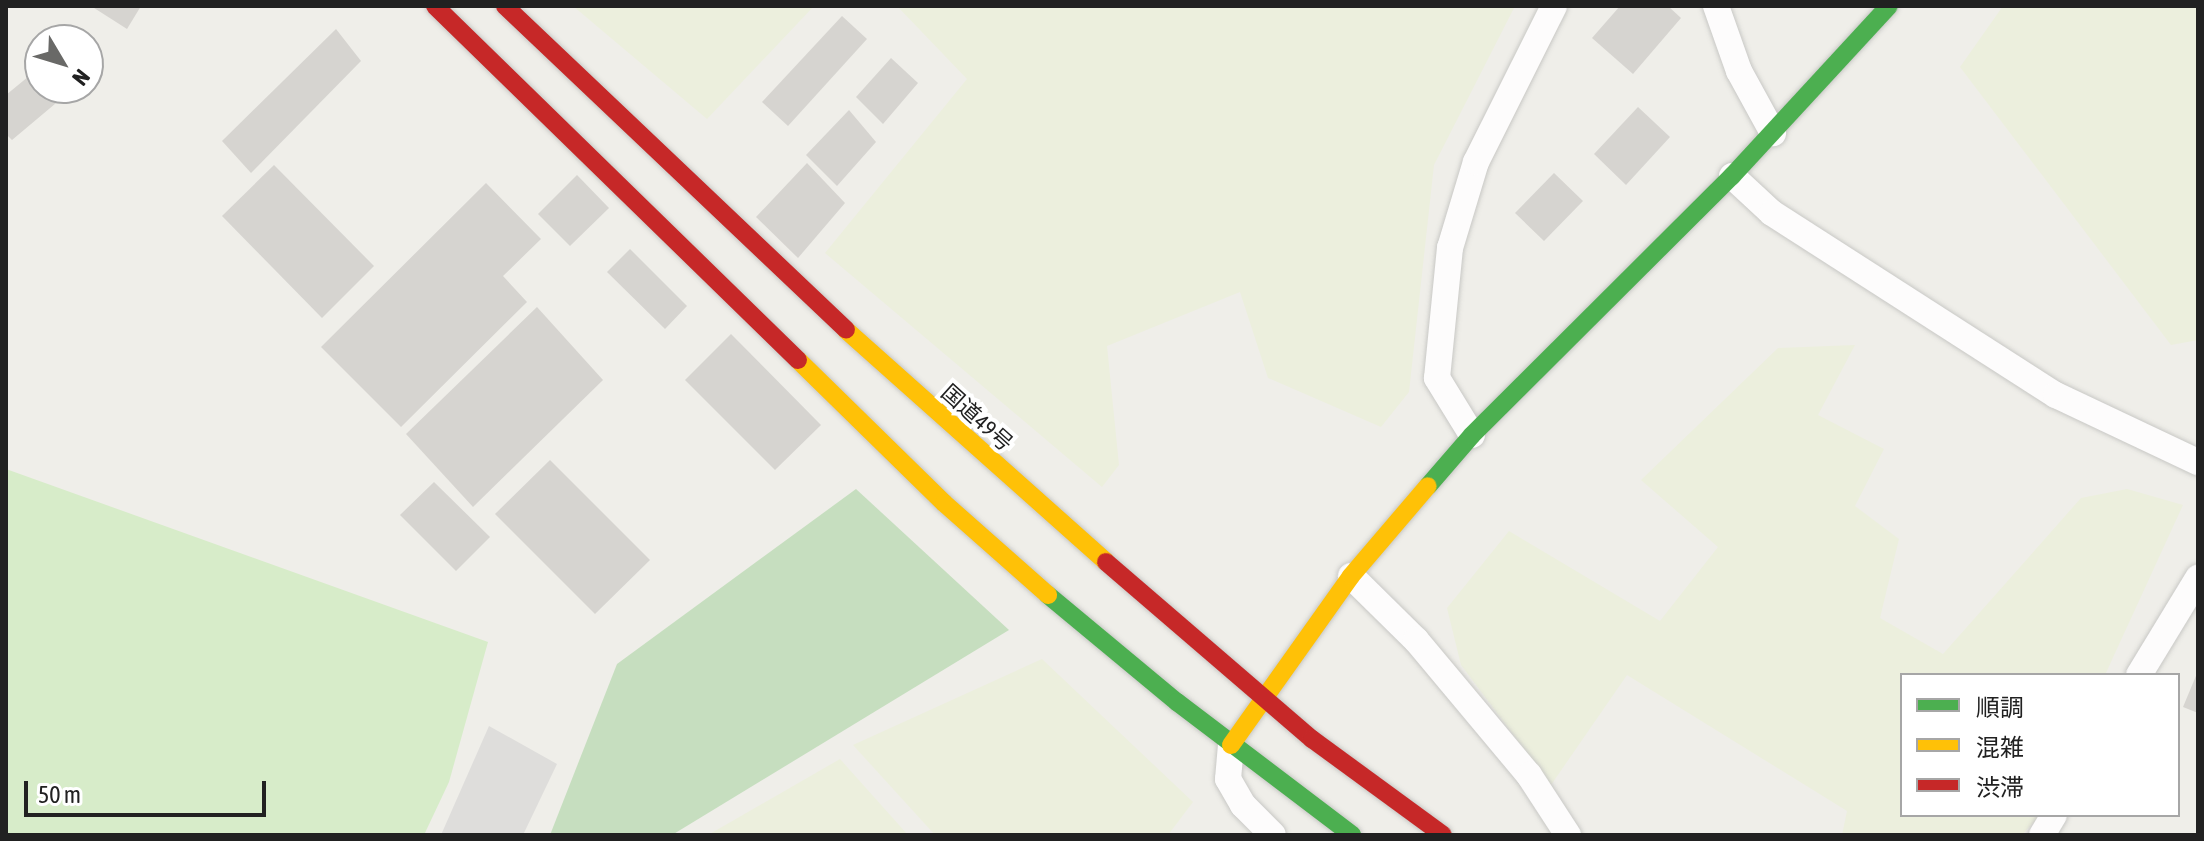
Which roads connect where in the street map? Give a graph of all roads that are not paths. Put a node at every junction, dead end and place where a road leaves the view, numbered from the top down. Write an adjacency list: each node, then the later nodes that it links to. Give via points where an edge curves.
1 (435, 6): 14 (main road, via 944,503 1068,613)
2 (505, 6): 13 (main road, 国道49号, via 926,404)
3 (1554, 6): 8 (street, via 1476,162 1450,248 1437,378)
4 (1716, 6): 6 (street, via 1739,71)
5 (1889, 6): 6 (main road)
6 (1773, 133): 7 (main road)
7 (1732, 176): 8 (main road); 9 (street, via 1772,213 2056,395)
8 (1472, 435): 10 (main road)
9 (2198, 462)
10 (1351, 576): 13 (main road); 19 (street, via 1416,640 1529,775)
11 (2198, 578): 12 (street)
12 (2140, 673)
13 (1264, 699): 14 (main road); 18 (main road, 国道49号)
14 (1231, 745): 16 (street, via 1228,779 1243,805); 17 (main road)
15 (2053, 817): 20 (street)
16 (1273, 835)
17 (1352, 835)
18 (1443, 835)
19 (1568, 835)
20 (2042, 835)

